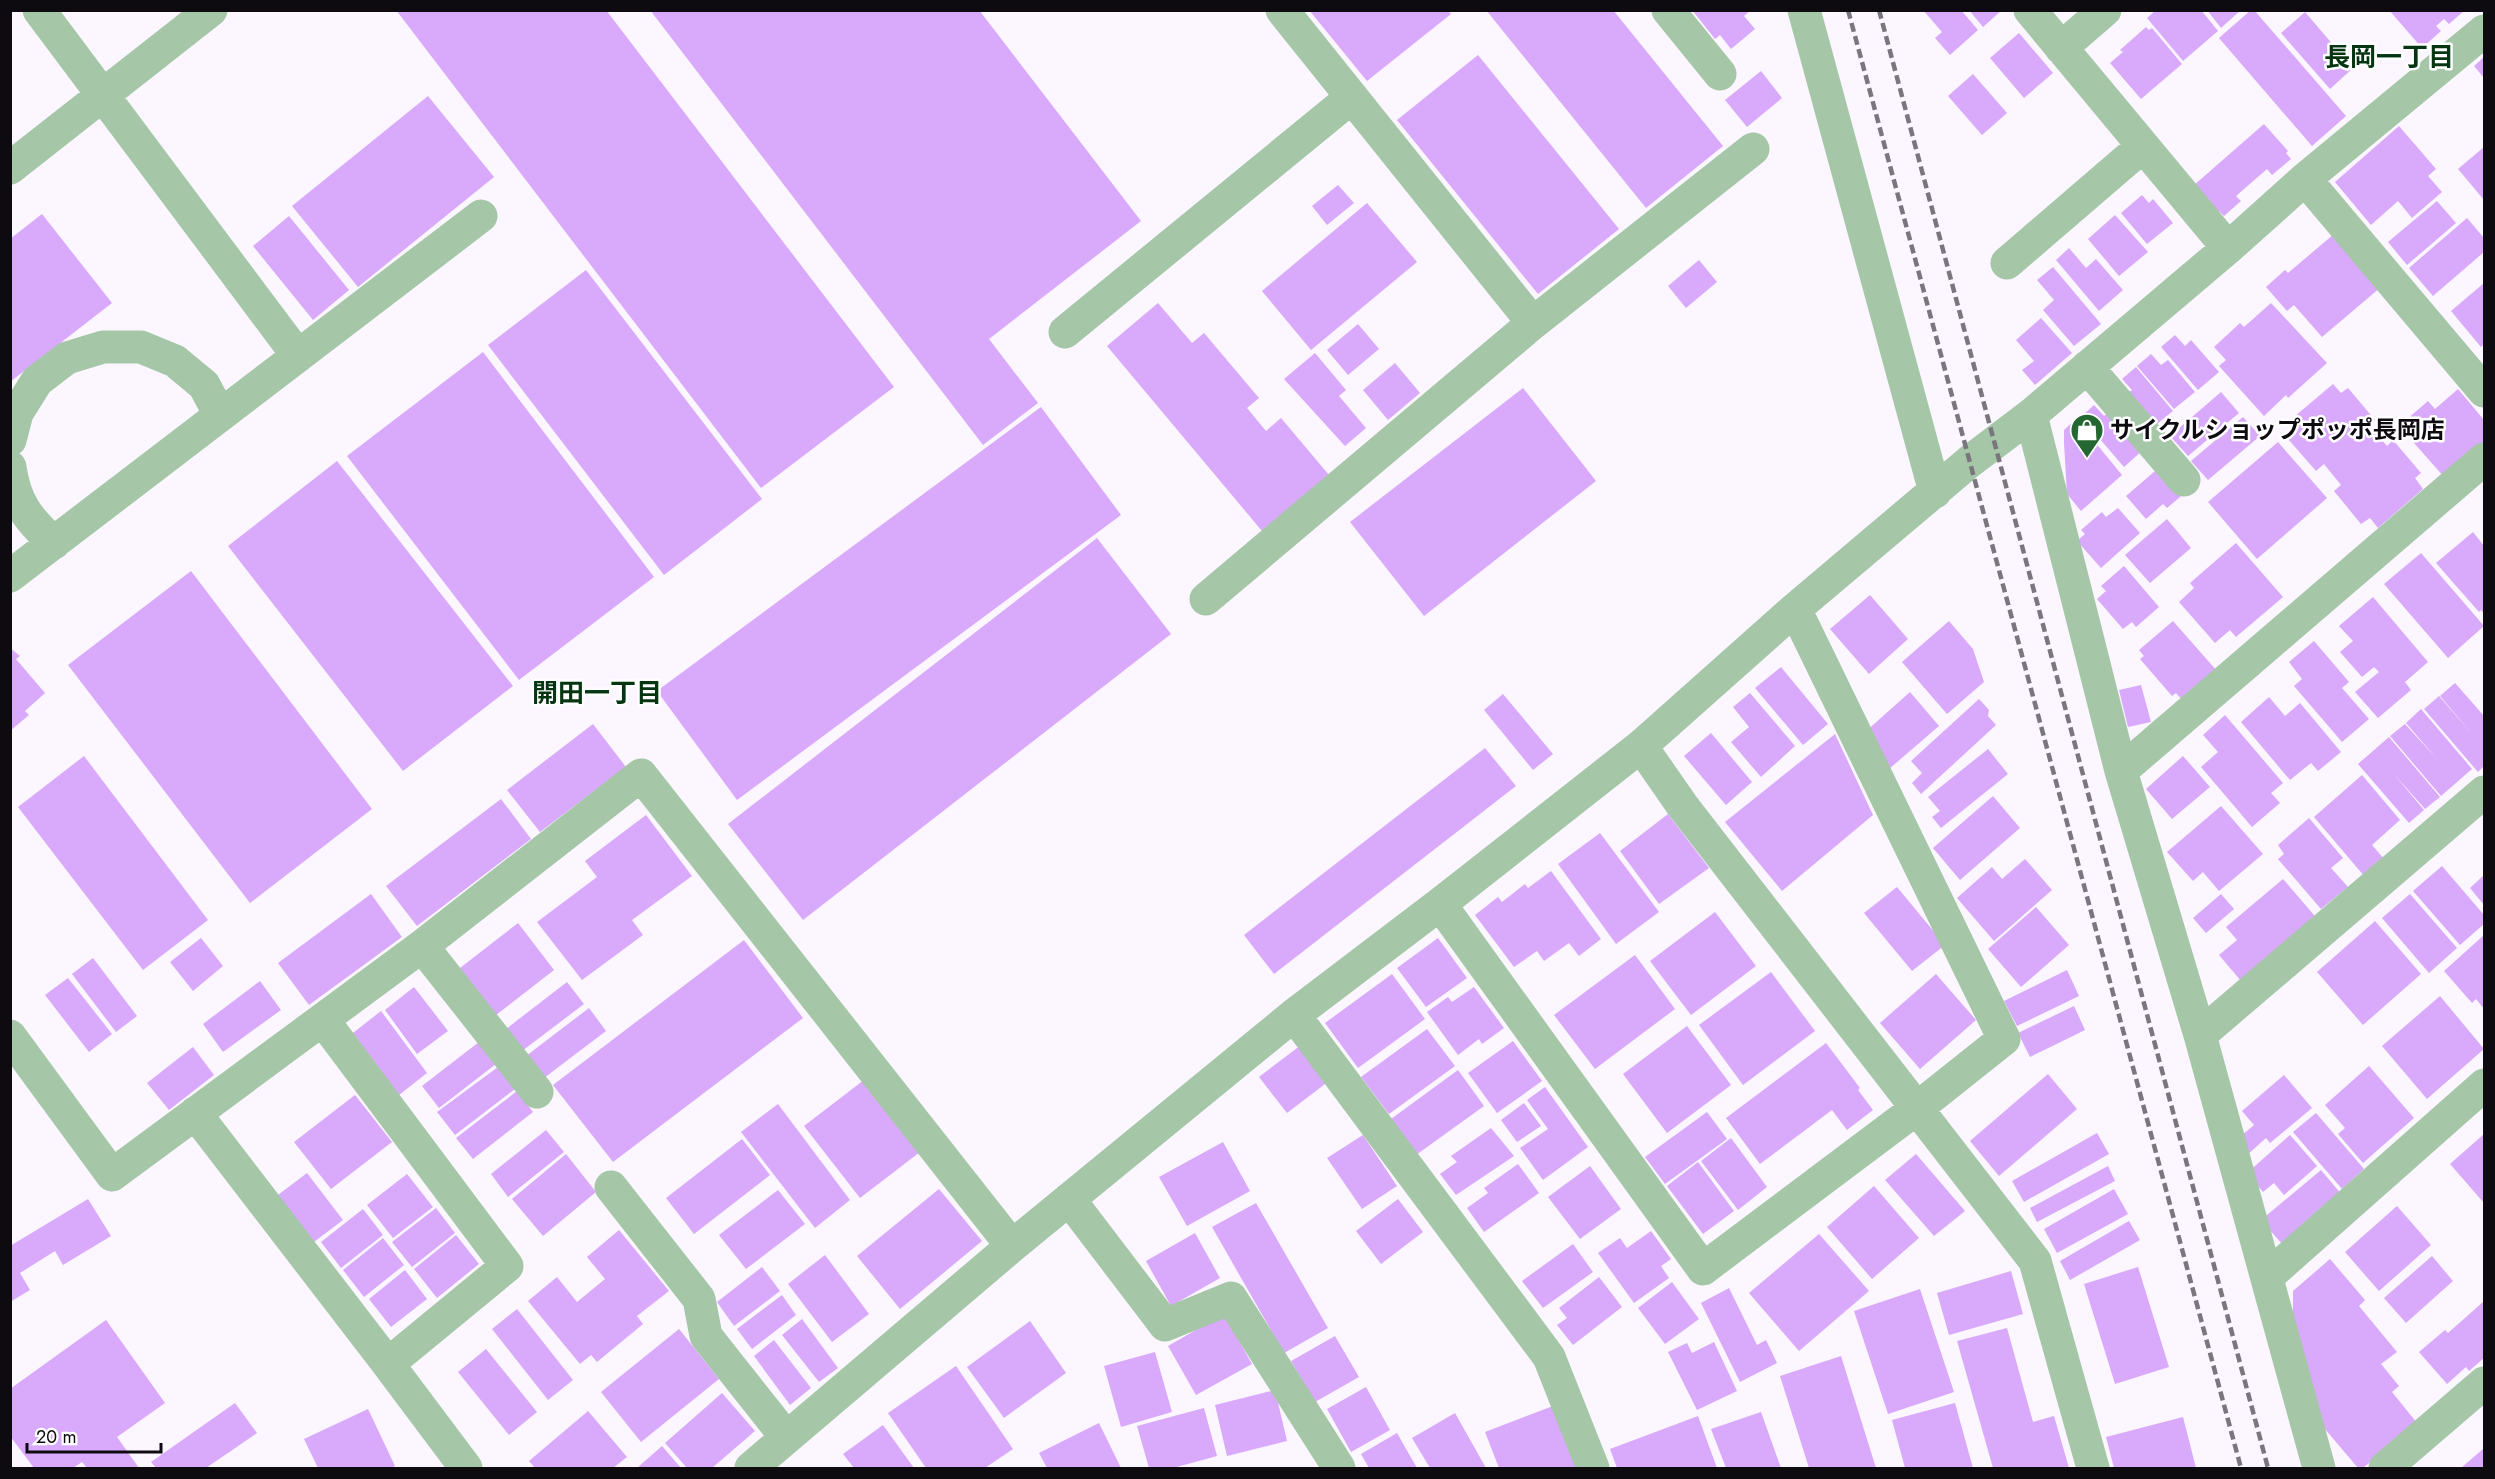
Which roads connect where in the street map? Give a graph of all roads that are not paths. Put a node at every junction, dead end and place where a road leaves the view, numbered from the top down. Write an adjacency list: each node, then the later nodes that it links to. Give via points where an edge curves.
1 (39, 10): 11 (street)
2 (211, 10): 11 (street)
3 (1282, 10): 12 (street)
4 (1668, 10): 10 (street)
5 (1804, 10): 31 (street)
6 (2030, 10): 9 (street)
7 (2105, 10): 9 (street)
8 (2484, 31): 16 (street)
9 (2061, 48): 13 (street)
10 (1720, 74)
11 (104, 96): 15 (street); 22 (street)
12 (1352, 97): 20 (street); 21 (street)
13 (2143, 146): 18 (street); 19 (street)
14 (1753, 149): 20 (street)
15 (10, 168)
16 (2305, 179): 18 (street); 24 (street)
17 (481, 216): 22 (street)
18 (2228, 248): 23 (street)
19 (2007, 263)
20 (1533, 323): 34 (street)
21 (1065, 332)
22 (298, 356): 26 (street)
23 (2087, 367): 25 (street); 30 (street)
24 (2484, 391)
25 (2031, 415): 31 (street); 37 (street)
26 (220, 416): 27 (street, via 204,385 175,361 141,347 103,347 67,358 37,381 17,412); 32 (street)
27 (10, 440)
28 (2484, 459): 37 (street)
29 (10, 467): 32 (street, via 13,486 29,520)
30 (2184, 480)
31 (1935, 492): 35 (street)
32 (54, 543): 33 (street)
33 (10, 576)
34 (1206, 599)
35 (1795, 609): 36 (street); 47 (street, via 2004,1039)
36 (1641, 746): 39 (street); 47 (street)
37 (2121, 771): 43 (street)
38 (2484, 792): 43 (street)
39 (1440, 904): 41 (street); 47 (street, via 1703,1269)
40 (422, 946): 42 (street); 46 (street); 51 (street, via 641,775)
41 (1294, 1015): 50 (street); 59 (street, via 1549,1357)
42 (323, 1020): 48 (street); 53 (street, via 507,1266)
43 (2200, 1035): 52 (street)
44 (10, 1036): 48 (street, via 112,1175)
45 (2484, 1084): 52 (street)
46 (537, 1092)
47 (1916, 1109): 60 (street, via 2035,1261)
48 (195, 1113): 53 (street)
49 (611, 1187): 55 (street, via 699,1299 706,1336)
50 (1069, 1199): 51 (street); 58 (street, via 1165,1325 1231,1298)
51 (1012, 1246): 55 (street)
52 (2267, 1277): 61 (street)
53 (388, 1364): 56 (street)
54 (2484, 1383): 62 (street)
55 (786, 1437): 57 (street)
56 (466, 1468)
57 (751, 1468)
58 (1339, 1468)
59 (1593, 1468)
60 (2093, 1468)
61 (2319, 1468)
62 (2385, 1468)

